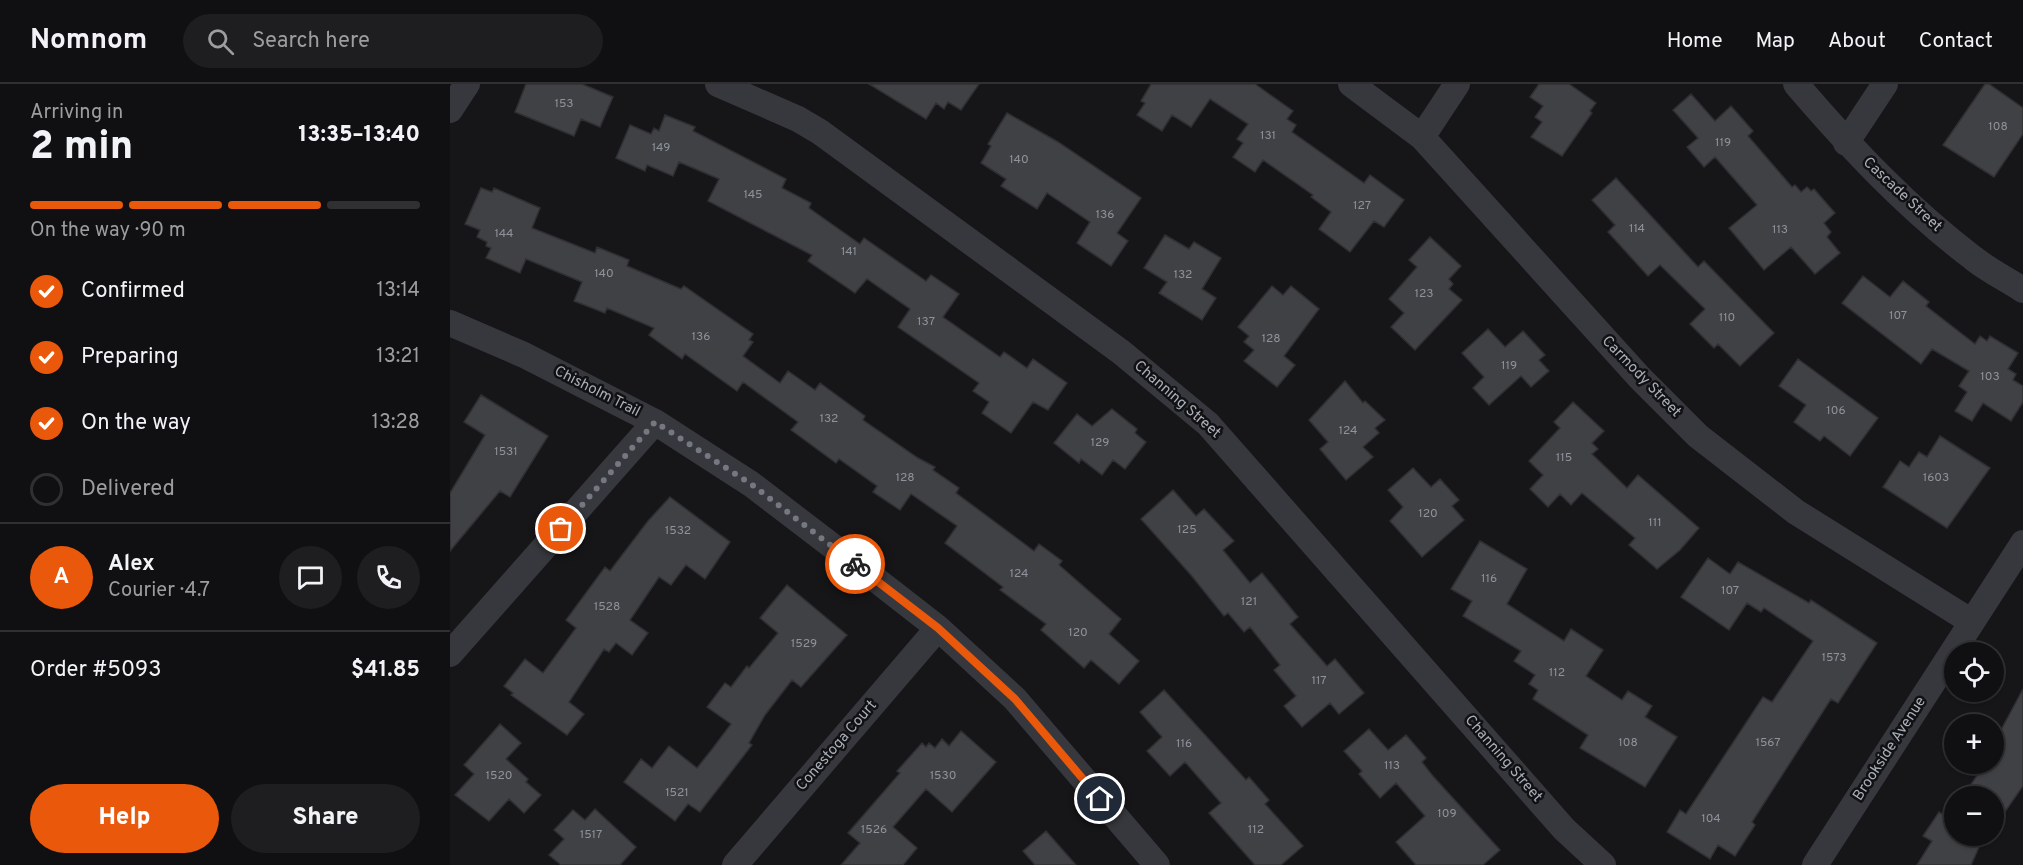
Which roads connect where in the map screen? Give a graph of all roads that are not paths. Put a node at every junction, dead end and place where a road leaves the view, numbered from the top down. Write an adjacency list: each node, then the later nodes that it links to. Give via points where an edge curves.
1 (467, 84): 7 (street)
2 (718, 84): 19 (street, Channing Street, via 820,132 1121,352 1208,423 1564,829)
3 (1351, 84): 8 (street, Carmody Street)
4 (1457, 84): 8 (street)
5 (1796, 84): 9 (street, Cascade Street)
6 (1885, 84): 9 (street)
7 (450, 110)
8 (1422, 137): 14 (street, Carmody Street, via 1640,378 1698,436 1796,512)
9 (1846, 143): 10 (street, Cascade Street, via 1957,245)
10 (2023, 290)
11 (450, 323): 12 (street, Chisholm Trail, via 524,355)
12 (655, 422): 15 (street, Chisholm Trail, via 751,484); 16 (street)
13 (2023, 543): 14 (street, Brookside Avenue)
14 (1972, 622): 20 (street, Brookside Avenue)
15 (938, 628): 17 (street, Conestoga Court); 18 (street, Chisholm Trail, via 1015,699)
16 (450, 654)
17 (735, 865)
18 (1156, 865)
19 (1602, 865)
20 (1815, 865)

